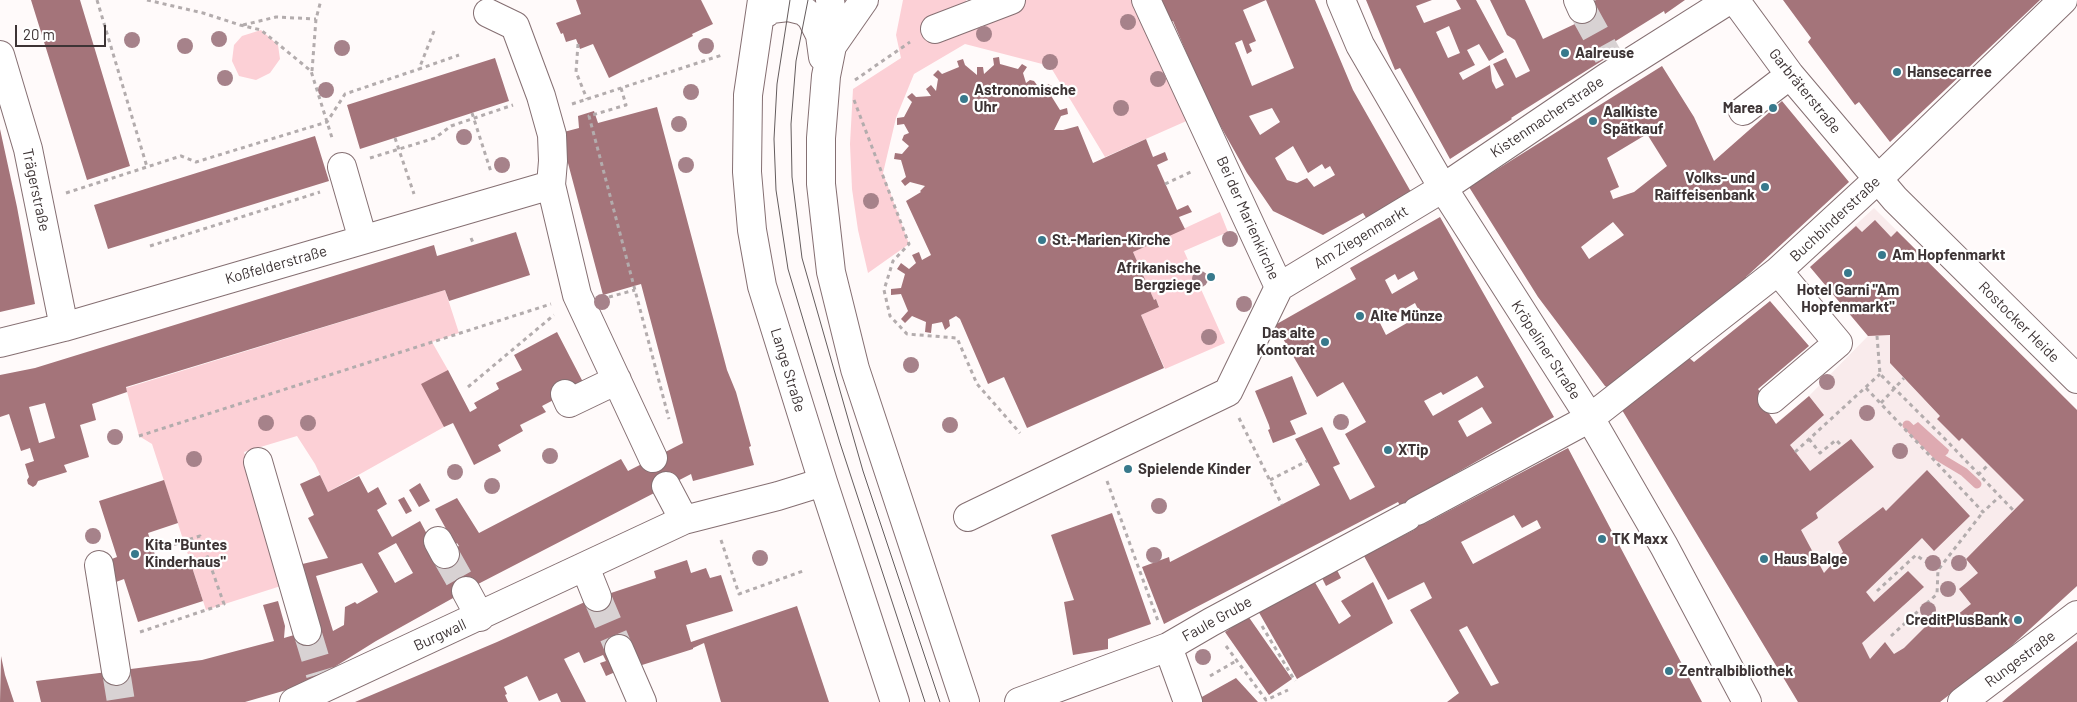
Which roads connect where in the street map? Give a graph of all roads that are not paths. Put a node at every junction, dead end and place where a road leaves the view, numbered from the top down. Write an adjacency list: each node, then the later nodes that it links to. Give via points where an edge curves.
1 (830, 0): 11 (street, Lange Straße)
2 (864, 0): 11 (street)
3 (1011, 0): 10 (street)
4 (1146, 0): 23 (street, Bei der Marienkirche)
5 (1341, 0): 20 (street, Kröpeliner Straße, via 1360,45)
6 (2064, 0): 18 (street, Buchbinderstraße)
7 (1735, 3): 13 (street, Garbräterstraße); 20 (street, Kistenmacherstraße, via 1613,63)
8 (765, 10): 14 (street, Lange Straße, via 788,7 804,11 820,34); 33 (street, Lange Straße, via 748,95 747,172 752,230 762,286)
9 (488, 13): 19 (street, via 515,26 544,104 552,135)
10 (925, 34)
11 (832, 46): 14 (street, Lange Straße)
12 (0, 55): 15 (street, Trägerstraße)
13 (1790, 75): 16 (street); 18 (street, Garbräterstraße)
14 (837, 80): 50 (street, Lange Straße, via 821,138 821,184 832,272 855,369)
15 (7, 102): 24 (street, Trägerstraße, via 28,149)
16 (1743, 111)
17 (344, 175): 21 (street)
18 (1878, 180): 22 (street, Buchbinderstraße); 26 (street, Rostocker Heide)
19 (551, 185): 24 (street, Koßfelderstraße); 27 (street, via 577,295)
20 (1443, 188): 23 (street, Am Ziegenmarkt); 30 (street, Kröpeliner Straße)
21 (359, 226)
22 (1778, 271): 29 (street, via 1838,343); 30 (street, Buchbinderstraße)
23 (1279, 287): 35 (street, Bei der Marienkirche, via 1228,392)
24 (64, 327): 25 (street, Koßfelderstraße)
25 (0, 343)
26 (2077, 379)
27 (617, 380): 28 (street, via 569,403); 31 (street)
28 (565, 394)
29 (1772, 399)
30 (1590, 418): 44 (street, Faule Grube); 53 (street, Kröpeliner Straße, via 1664,546)
31 (653, 458)
32 (258, 462): 43 (street)
33 (822, 482): 36 (street, Burgwall); 49 (street, Lange Straße)
34 (666, 486): 36 (street)
35 (968, 517)
36 (684, 520): 38 (street, Burgwall)
37 (99, 565): 46 (street)
38 (585, 567): 40 (street); 42 (street, Burgwall)
39 (466, 591): 42 (street)
40 (597, 597)
41 (2077, 615): 54 (street, Rungestraße)
42 (480, 617): 47 (street, Burgwall, via 322,682)
43 (307, 631)
44 (1168, 647): 51 (street, Faule Grube); 52 (street)
45 (620, 649): 48 (street)
46 (116, 671)
47 (294, 702)
48 (642, 702)
49 (895, 702)
50 (965, 702)
51 (1019, 702)
52 (1188, 702)
53 (1747, 702)
54 (1962, 702)

